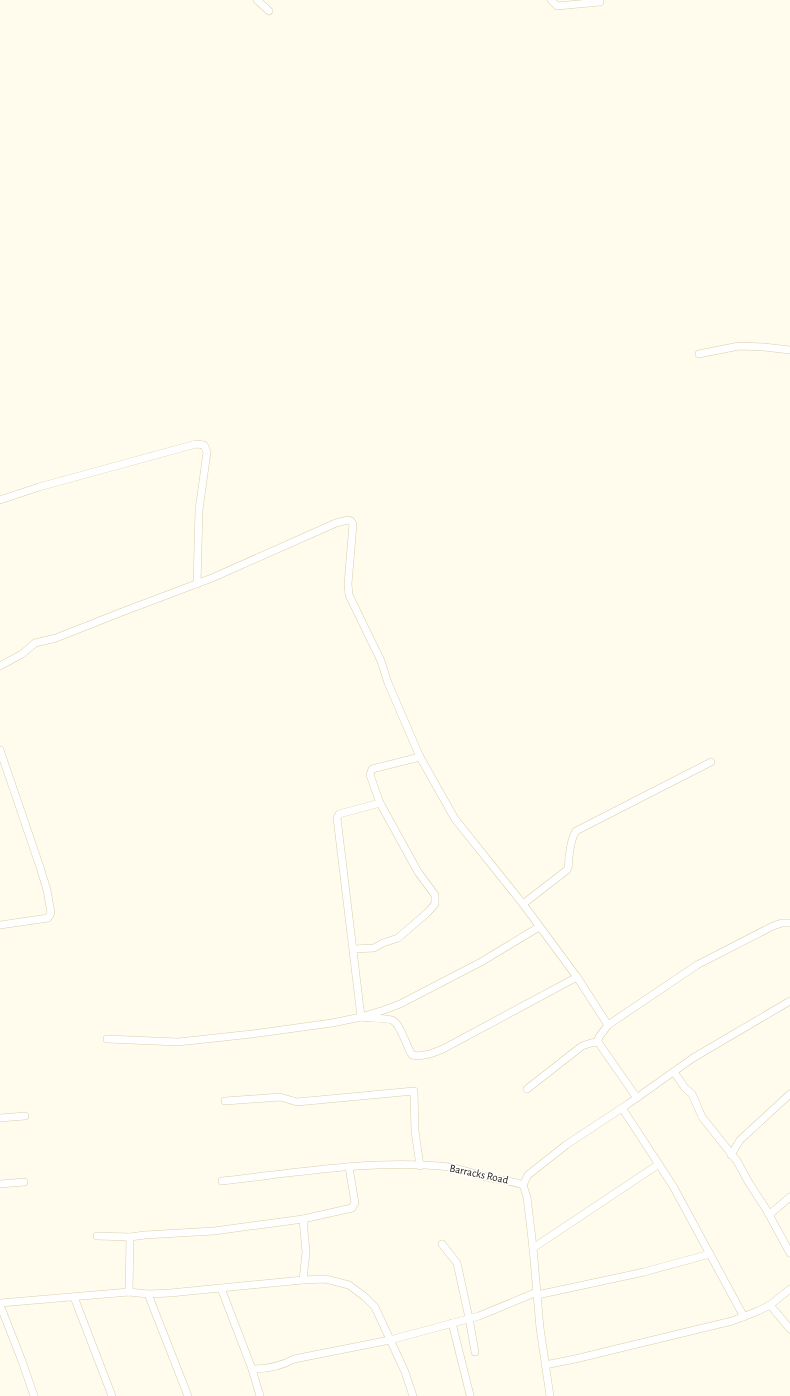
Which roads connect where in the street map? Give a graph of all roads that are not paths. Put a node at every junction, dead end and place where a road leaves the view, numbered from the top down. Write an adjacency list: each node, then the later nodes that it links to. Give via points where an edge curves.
1 (257, 0): 4 (street)
2 (551, 0): 3 (street, via 557,6)
3 (600, 0)
4 (268, 12)
5 (790, 350): 6 (street, via 739,346)
6 (699, 354)
7 (0, 500): 8 (street, via 196,444 204,445 207,452 199,510)
8 (197, 584): 9 (street, via 56,638 35,643 22,654); 11 (street, via 336,523 351,521 353,524 349,595 381,661)
9 (0, 666)
10 (0, 750): 16 (street, via 40,867 51,913 48,918)
11 (420, 757): 13 (street, via 372,769 370,775); 14 (street, via 455,819)
12 (711, 762): 14 (street, via 576,831 573,835 567,870)
13 (380, 803): 18 (street, via 340,814 337,818); 18 (street, via 418,872 432,889 435,904 428,914 398,938 374,948)
14 (523, 904): 17 (street)
15 (790, 923): 22 (street, via 773,926 696,965)
16 (0, 925)
17 (539, 927): 19 (street); 21 (street, via 481,962 400,1004)
18 (354, 949): 21 (street)
19 (577, 977): 21 (street, via 430,1054 412,1055 399,1026 392,1020); 22 (street)
20 (790, 1001): 25 (street, via 693,1058)
21 (361, 1017): 23 (street, via 260,1033 178,1042)
22 (608, 1025): 24 (street)
23 (107, 1039)
24 (598, 1042): 26 (street, via 582,1046); 28 (street)
25 (674, 1072): 28 (street); 33 (street, via 692,1094 702,1117)
26 (527, 1089)
27 (790, 1094): 33 (street, via 740,1140)
28 (637, 1098): 30 (street)
29 (225, 1101): 35 (street, via 280,1097 297,1102 414,1091)
30 (622, 1108): 34 (street); 40 (street, via 541,1164 528,1175)
31 (25, 1116): 32 (street)
32 (0, 1118)
33 (731, 1155): 42 (street)
34 (659, 1164): 47 (street); 49 (street)
35 (420, 1166): 36 (street, Barracks Road); 40 (street, Barracks Road, via 441,1166)
36 (349, 1167): 37 (street, Barracks Road); 43 (street, via 355,1203 352,1208)
37 (222, 1181)
38 (24, 1182): 39 (street)
39 (0, 1184)
40 (523, 1185): 47 (street, Barracks Road, via 527,1197)
41 (790, 1197): 42 (street)
42 (769, 1215): 48 (street)
43 (303, 1219): 45 (street, via 214,1231); 50 (street, via 306,1252)
44 (96, 1236): 45 (street)
45 (130, 1237): 53 (street)
46 (442, 1244): 60 (street, via 457,1263)
47 (533, 1248): 55 (street, Barracks Road)
48 (790, 1253)
49 (710, 1254): 55 (street, via 644,1272); 59 (street)
50 (303, 1280): 51 (street); 63 (street, via 325,1279 349,1285 375,1307)
51 (221, 1288): 54 (street); 66 (street)
52 (790, 1289): 58 (street)
53 (129, 1292): 54 (street); 56 (street)
54 (148, 1294): 70 (street)
55 (537, 1294): 60 (street); 65 (street, Barracks Road)
56 (74, 1297): 57 (street); 69 (street)
57 (0, 1304): 68 (street)
58 (770, 1305): 59 (street); 62 (street)
59 (744, 1317): 65 (street, via 701,1330)
60 (469, 1318): 61 (street); 64 (street)
61 (452, 1323): 63 (street); 67 (street)
62 (790, 1329)
63 (390, 1340): 66 (street, via 294,1359 273,1368); 72 (street, via 405,1372)
64 (475, 1352)
65 (545, 1365): 73 (street, Barracks Road)
66 (252, 1369): 71 (street)
67 (470, 1395)
68 (34, 1396)
69 (112, 1396)
70 (188, 1396)
71 (260, 1396)
72 (412, 1396)
73 (550, 1396)

